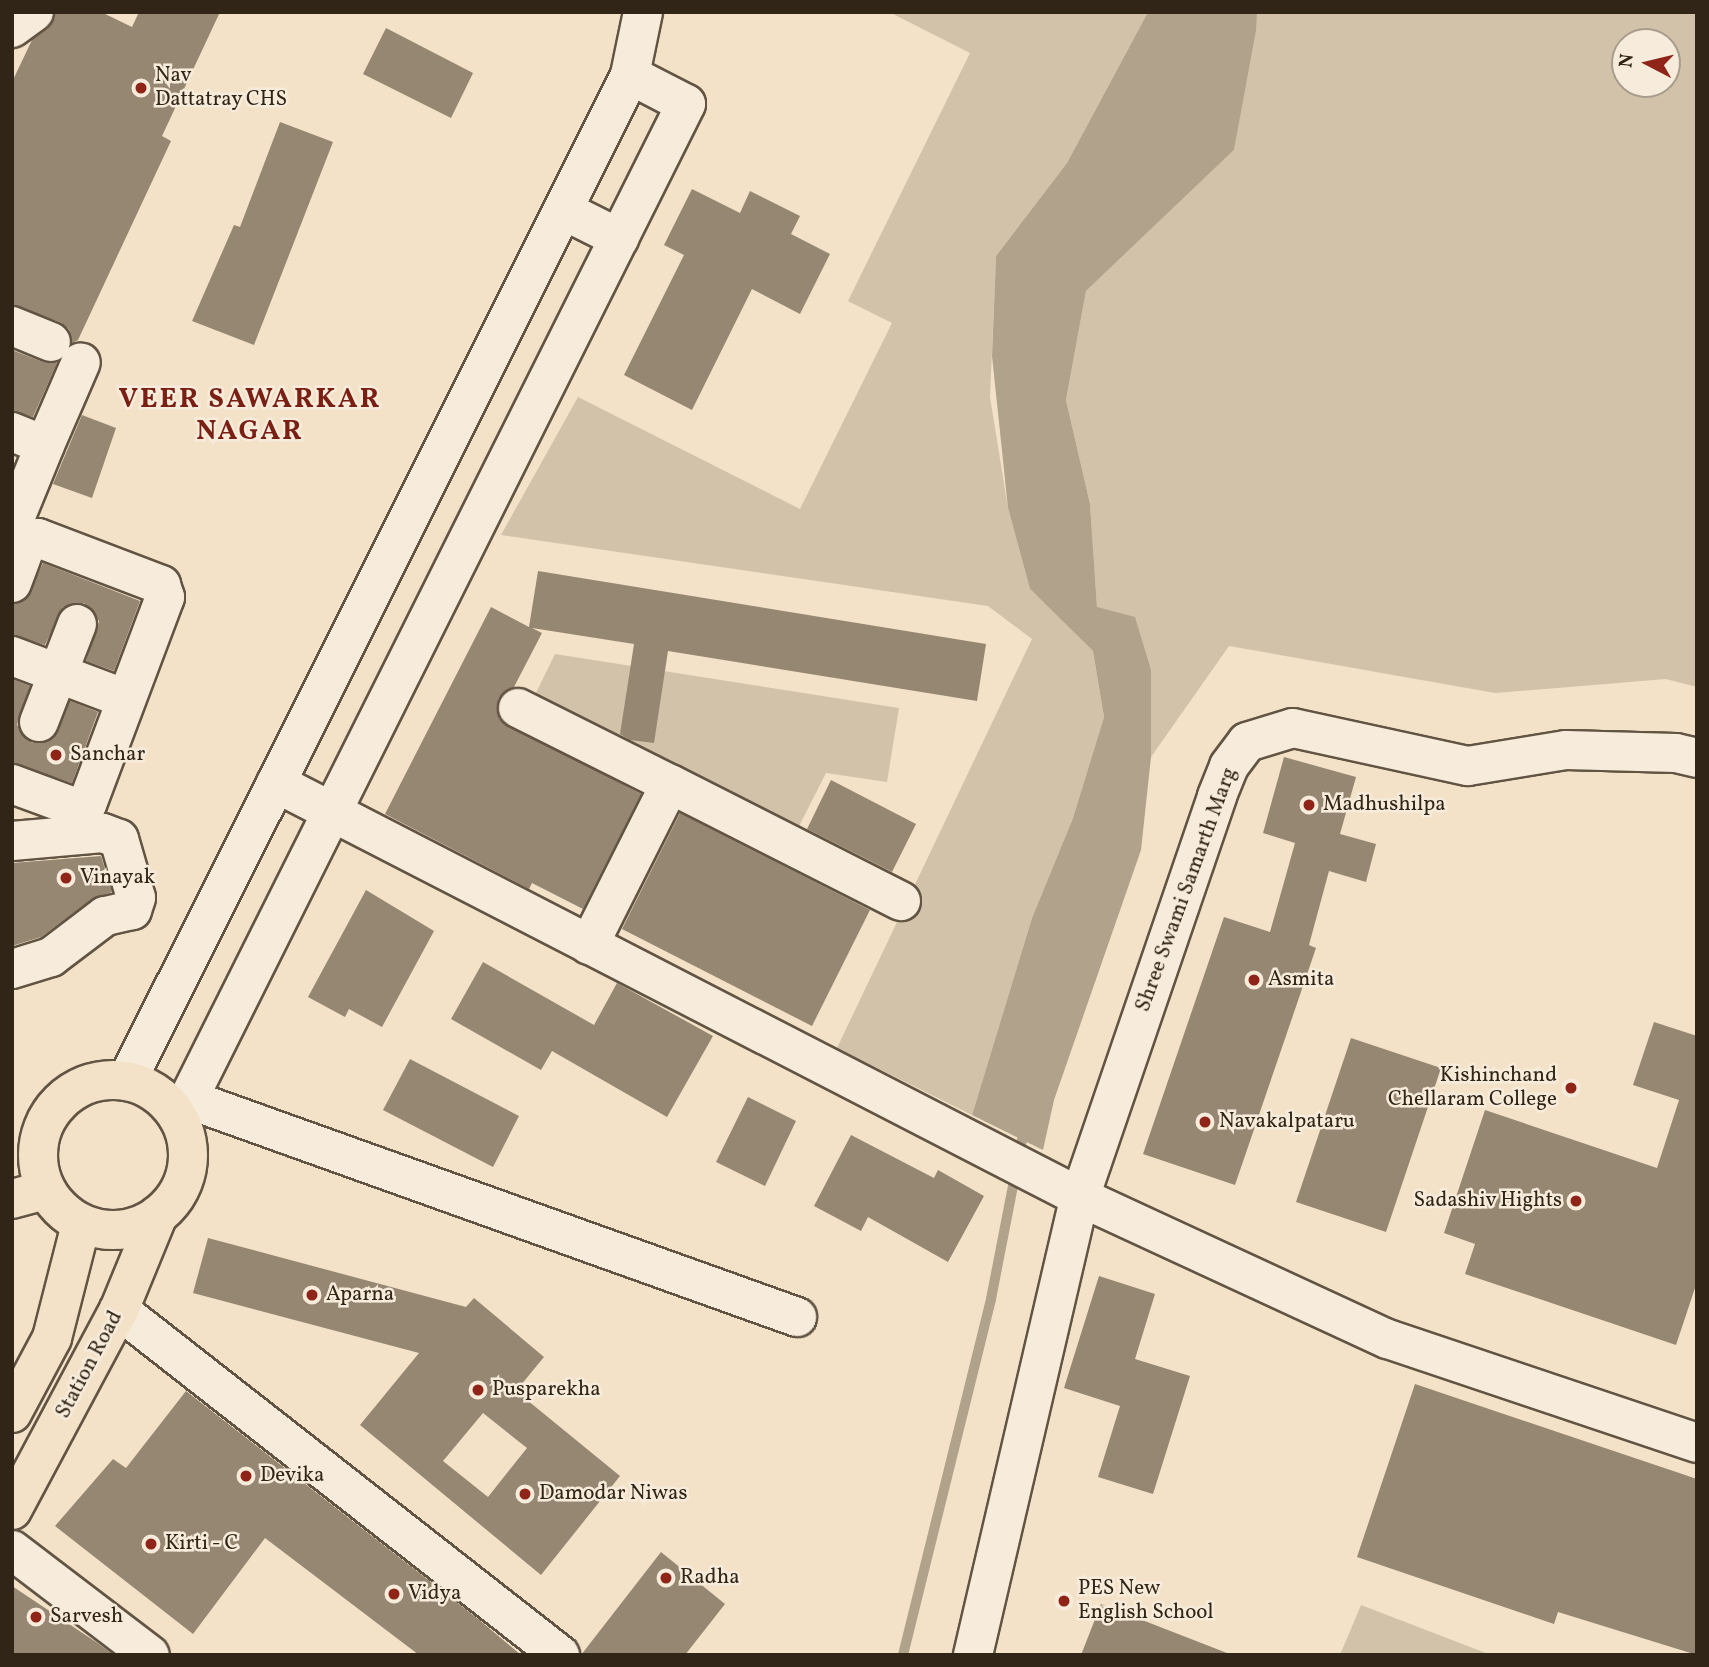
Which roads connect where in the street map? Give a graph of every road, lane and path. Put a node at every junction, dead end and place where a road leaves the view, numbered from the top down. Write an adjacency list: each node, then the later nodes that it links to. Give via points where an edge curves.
1 (34, 12): 3 (street)
2 (643, 12): 4 (street)
3 (12, 28)
4 (630, 75): 5 (street); 6 (street, via 686,104)
5 (563, 210): 6 (street); 18 (street)
6 (619, 238): 21 (street)
7 (12, 326): 8 (street, via 66,352)
8 (28, 438): 9 (street)
9 (14, 521)
10 (12, 583): 14 (street, via 28,540 38,538 161,585 165,597)
11 (77, 624): 13 (street)
12 (12, 656): 13 (street)
13 (58, 673): 14 (street); 16 (street)
14 (126, 699): 19 (street, via 87,804 77,808)
15 (518, 708): 20 (street)
16 (39, 722)
17 (1697, 758): 30 (street, Shree Swami Samarth Marg, via 1676,753 1566,750 1468,766 1293,728 1247,742 1229,766 1217,796)
18 (275, 783): 21 (street); 26 (street)
19 (12, 784)
20 (670, 784): 23 (street); 24 (street)
21 (332, 812): 24 (street); 27 (street)
22 (12, 841): 25 (street, via 103,834 119,839 136,898 132,910 105,916 51,957)
23 (901, 901)
24 (589, 945): 30 (street)
25 (12, 969)
26 (127, 1080): 27 (main road); 28 (main road, via 82,1087 61,1099)
27 (183, 1109): 31 (main road, via 186,1170 176,1195); 34 (street)
28 (27, 1133): 29 (main road, via 37,1160)
29 (29, 1195): 32 (main road)
30 (1080, 1197): 38 (street, via 1388,1339); 43 (street, Shree Swami Samarth Marg)
31 (158, 1215): 32 (main road, via 134,1227 107,1230); 33 (main road, Station Road)
32 (81, 1224): 35 (main road)
33 (119, 1310): 36 (main road, Station Road); 42 (street)
34 (797, 1317)
35 (52, 1338): 36 (main road); 37 (main road)
36 (94, 1356): 39 (main road, Station Road)
37 (12, 1413)
38 (1697, 1443)
39 (12, 1510)
40 (12, 1550): 41 (street)
41 (150, 1655)
42 (560, 1655)
43 (973, 1655)

